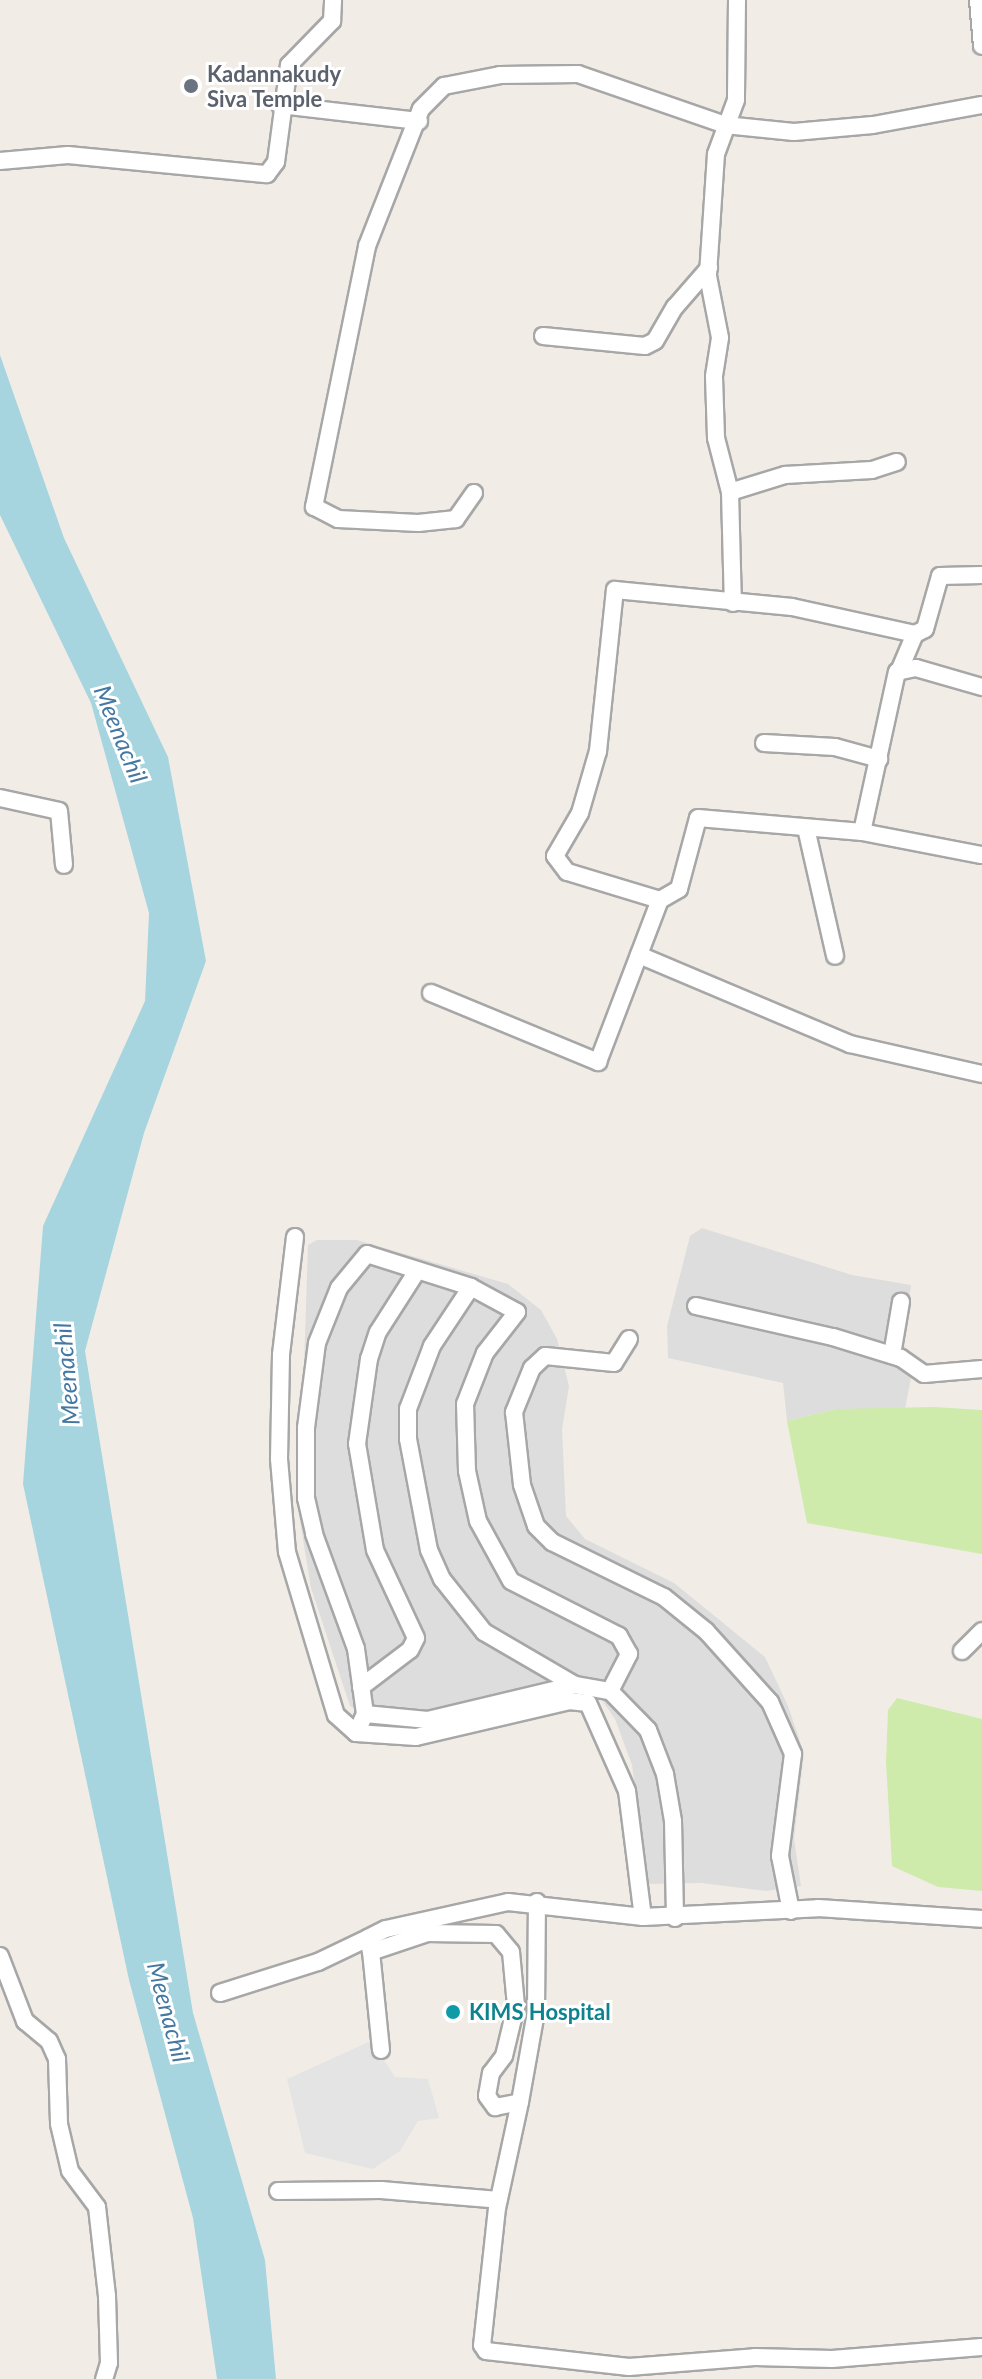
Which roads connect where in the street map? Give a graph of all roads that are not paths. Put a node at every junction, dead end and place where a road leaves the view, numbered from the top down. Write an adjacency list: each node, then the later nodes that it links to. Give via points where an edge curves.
1 (333, 0): 5 (street, via 332,21 289,65)
2 (737, 0): 8 (street, via 736,100)
3 (978, 0): 4 (street)
4 (982, 46)
5 (280, 105): 7 (street); 9 (street, via 276,162 267,174 68,155)
6 (982, 105): 8 (street, via 873,125 794,132)
7 (419, 121): 8 (street, via 429,98 444,86 500,75 557,73 578,74 644,99 669,102); 14 (street, via 386,189 367,246 314,507 338,519 418,523 456,519 472,503)
8 (725, 125): 10 (street, via 716,154)
9 (0, 161)
10 (709, 268): 11 (street, via 675,307 655,341 645,346); 13 (street, via 720,338 714,377 716,438)
11 (543, 336)
12 (897, 462): 13 (street, via 872,470 785,475)
13 (730, 492): 16 (street)
14 (474, 493)
15 (982, 575): 17 (street, via 940,576 925,629)
16 (733, 603): 17 (street, via 845,616); 27 (street, via 615,590 598,751 580,813 555,856 567,872)
17 (915, 634): 18 (street)
18 (900, 669): 19 (street, via 916,668); 21 (street)
19 (982, 687)
20 (764, 743): 21 (street, via 835,747)
21 (879, 759): 24 (street)
22 (0, 798): 26 (street, via 59,811)
23 (806, 828): 24 (street); 27 (street, via 698,818 679,889); 29 (street)
24 (862, 832): 25 (street)
25 (982, 855)
26 (64, 865)
27 (660, 900): 28 (street)
28 (639, 955): 30 (street, via 598,1062); 31 (street, via 850,1044)
29 (835, 956)
30 (431, 993)
31 (982, 1074)
32 (295, 1237): 46 (street, via 280,1370 279,1459 287,1552 336,1715)
33 (417, 1271): 34 (street); 43 (street, via 378,1332 357,1444 375,1550 416,1638 410,1650); 43 (street, via 367,1254 359,1258 339,1288 313,1368 306,1498 325,1575 356,1649)
34 (471, 1287): 42 (street, via 432,1346 408,1409 420,1518 442,1579 484,1632); 44 (street, via 517,1312 485,1353 465,1404 467,1471 478,1521 511,1581 626,1641 629,1654)
35 (901, 1302): 38 (street)
36 (696, 1306): 38 (street)
37 (629, 1339): 48 (street, via 614,1363 545,1356 532,1368 514,1412 522,1485 536,1526 552,1542 664,1597 706,1631 770,1702 793,1754 780,1856)
38 (892, 1355): 39 (street, via 924,1374)
39 (982, 1369)
40 (982, 1631): 41 (street)
41 (962, 1651)
42 (575, 1685): 44 (street); 45 (street, via 428,1720)
43 (361, 1687): 45 (street)
44 (610, 1691): 50 (street, via 648,1730 665,1774 673,1821)
45 (365, 1714): 46 (street)
46 (356, 1733): 49 (street, via 416,1737 569,1701 588,1703 627,1791)
47 (537, 1902): 49 (street); 52 (street, via 508,1902); 56 (street, via 536,2012)
48 (791, 1911): 50 (street); 51 (street, via 818,1908)
49 (643, 1917): 50 (street)
50 (675, 1918)
51 (982, 1919)
52 (370, 1945): 54 (street); 55 (street); 56 (street, via 427,1933 496,1934 511,1952 516,2006 487,2096 495,2107)
53 (0, 1956): 61 (street, via 25,2021 49,2041 57,2059 59,2124 70,2171 97,2207 108,2323)
54 (220, 1993)
55 (381, 2050)
56 (520, 2102): 58 (street)
57 (278, 2191): 58 (street, via 381,2190)
58 (499, 2200): 60 (street, via 483,2349)
59 (982, 2347): 60 (street, via 832,2359 755,2357)
60 (638, 2372)
61 (104, 2379)

